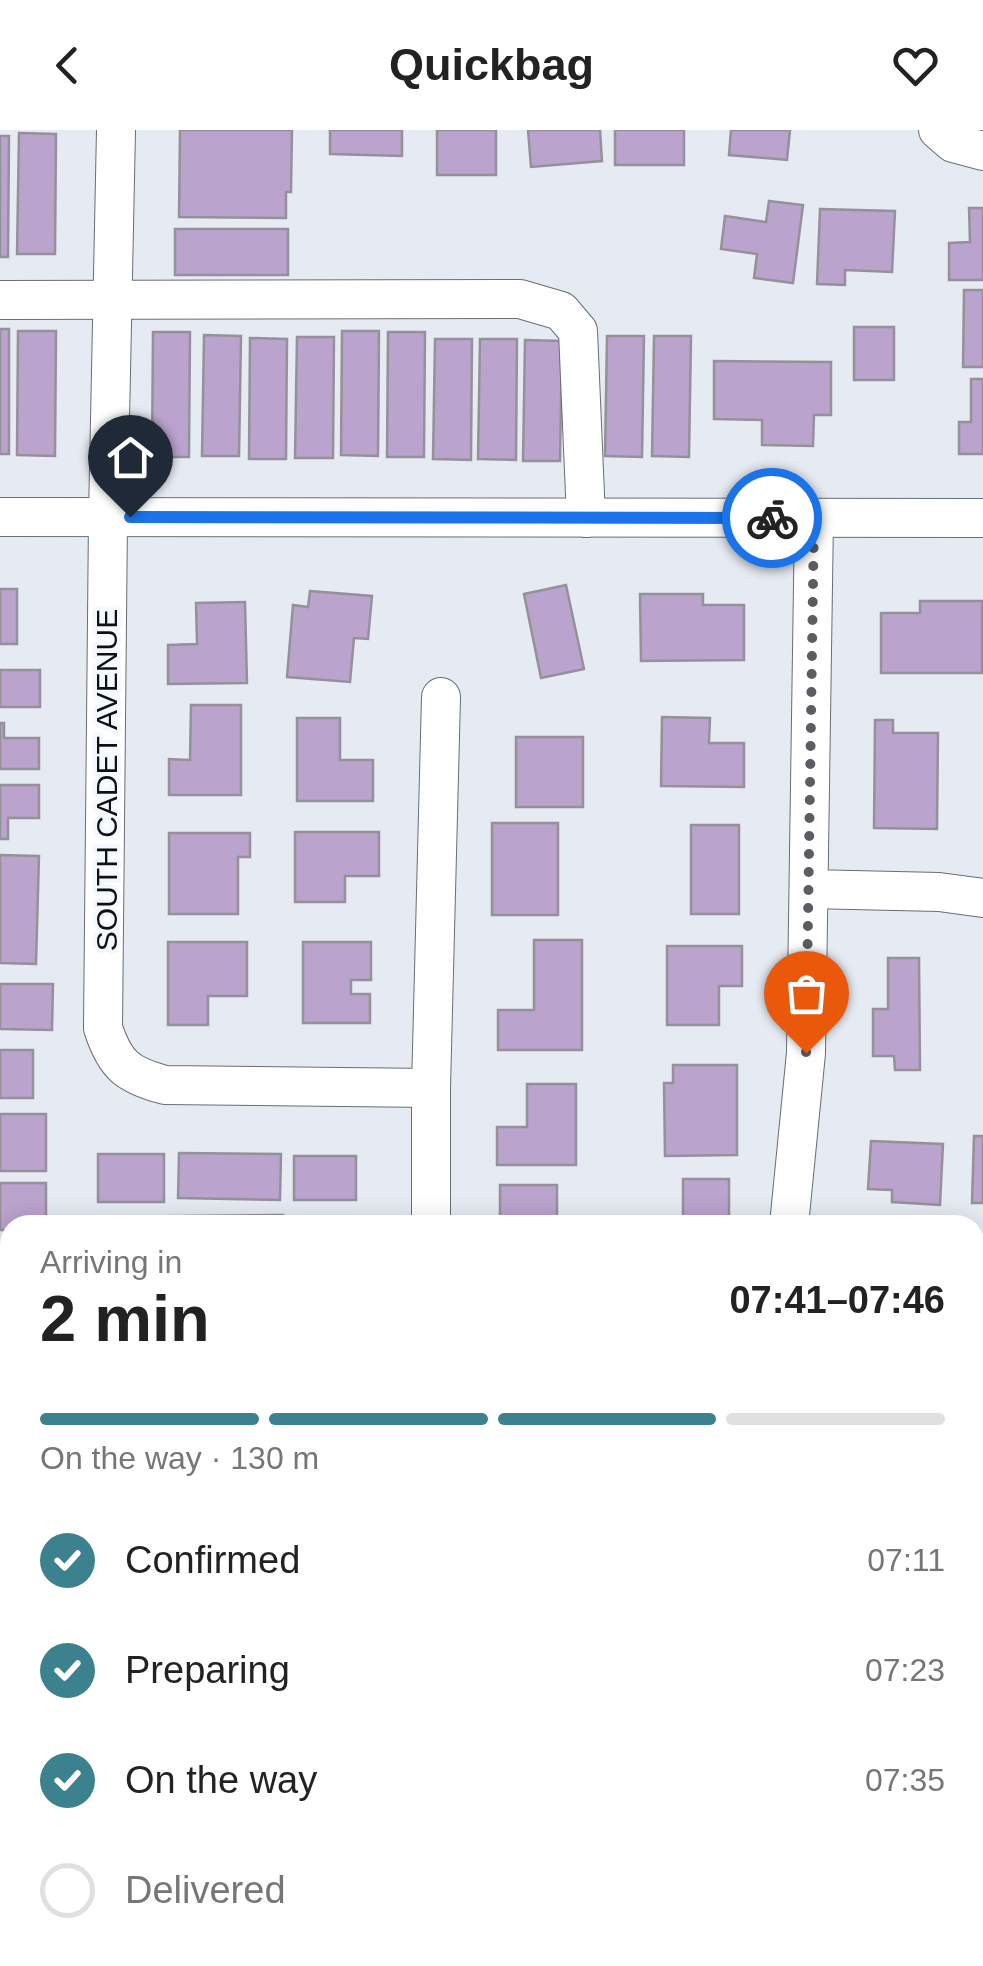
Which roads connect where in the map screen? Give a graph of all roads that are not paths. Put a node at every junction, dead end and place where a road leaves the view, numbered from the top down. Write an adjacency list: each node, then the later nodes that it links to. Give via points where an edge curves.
1 (116, 130): 5 (street, SOUTH CADET AVENUE)
2 (938, 130): 3 (street, via 953,143)
3 (983, 151)
4 (0, 300): 5 (street)
5 (112, 300): 7 (street, SOUTH CADET AVENUE); 8 (street, via 520,299 561,312 578,332)
6 (0, 517): 7 (street)
7 (108, 517): 8 (street); 14 (street, SOUTH CADET AVENUE, via 104,1028 110,1048 121,1066 165,1085)
8 (586, 518): 9 (street)
9 (814, 518): 10 (street); 12 (street)
10 (983, 518)
11 (441, 697): 14 (street)
12 (808, 888): 13 (street); 16 (street, via 806,1053)
13 (983, 898)
14 (432, 1088): 15 (street)
15 (431, 1215)
16 (790, 1215)

